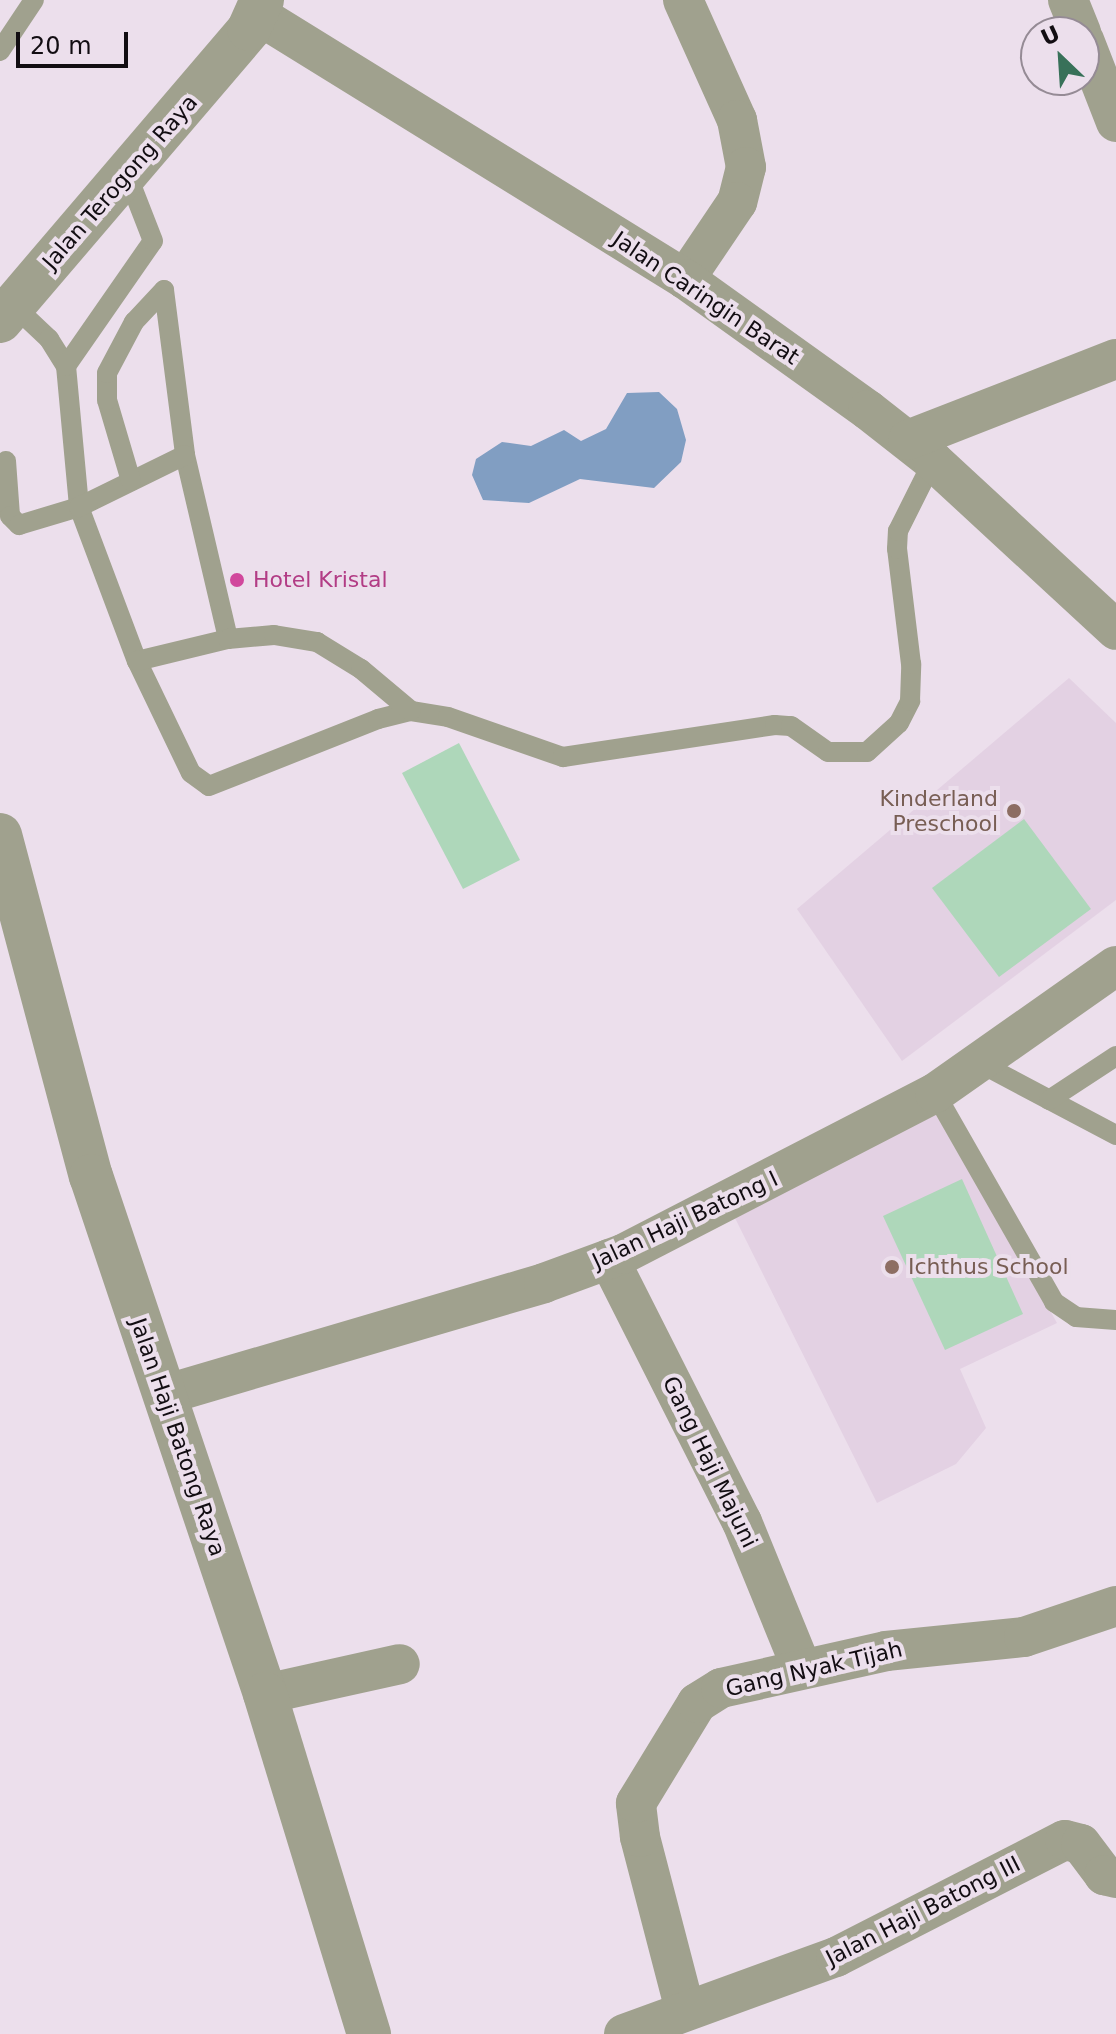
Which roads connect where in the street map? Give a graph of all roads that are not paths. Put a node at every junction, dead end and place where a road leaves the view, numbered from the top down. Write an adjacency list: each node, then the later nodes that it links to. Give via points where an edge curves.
1 (34, 0): 4 (lane)
2 (683, 0): 8 (street, via 737,120 746,167 737,202)
3 (260, 8): 7 (street, Jalan Terogong Raya); 8 (street, Jalan Caringin Barat)
4 (0, 51)
5 (1100, 81): 6 (street)
6 (1116, 122)
7 (128, 177): 9 (street, Jalan Terogong Raya); 11 (lane, via 144,205 153,241)
8 (685, 279): 12 (street, Jalan Caringin Barat)
9 (7, 313): 11 (lane, via 49,339)
10 (1116, 359): 12 (street)
11 (66, 366): 16 (lane)
12 (920, 450): 17 (street, Jalan Caringin Barat); 20 (lane, via 897,549 911,664 910,701 888,735 867,752 828,752 791,726 763,726 609,754 563,757 448,717)
13 (185, 455): 15 (lane); 15 (lane, via 164,290 134,322 107,373 107,400); 18 (lane)
14 (6, 461): 16 (lane, via 10,516 19,525)
15 (131, 481): 16 (lane)
16 (79, 507): 19 (lane)
17 (1116, 630)
18 (228, 639): 19 (lane); 20 (lane, via 274,635 317,642 361,669)
19 (137, 661): 20 (lane, via 191,773 209,786)
20 (411, 711)
21 (0, 835): 30 (street, Jalan Haji Batong Raya, via 91,1176)
22 (1116, 966): 23 (street, Jalan Haji Batong I)
23 (986, 1056): 25 (street, Jalan Haji Batong I); 26 (lane)
24 (1116, 1056): 26 (lane)
25 (935, 1093): 28 (street, Jalan Haji Batong I); 29 (lane, via 1054,1302 1076,1317)
26 (1049, 1100): 27 (lane)
27 (1116, 1135)
28 (609, 1259): 30 (street, Jalan Haji Batong I); 33 (street, Gang Haji Majuni, via 742,1522)
29 (1116, 1320)
30 (164, 1395): 34 (street, Jalan Haji Batong Raya)
31 (1116, 1606): 33 (street, Gang Nyak Tijah, via 1024,1637 926,1644)
32 (400, 1664): 34 (street)
33 (802, 1669): 36 (street, Gang Nyak Tijah, via 721,1688 697,1703 636,1803 638,1829)
34 (265, 1694): 37 (street, Jalan Haji Batong Raya)
35 (1116, 1878): 36 (street, Jalan Haji Batong III, via 1104,1875 1081,1844 1065,1840 836,1957)
36 (685, 2010): 38 (street, Jalan Haji Batong III)
37 (369, 2034)
38 (624, 2034)

